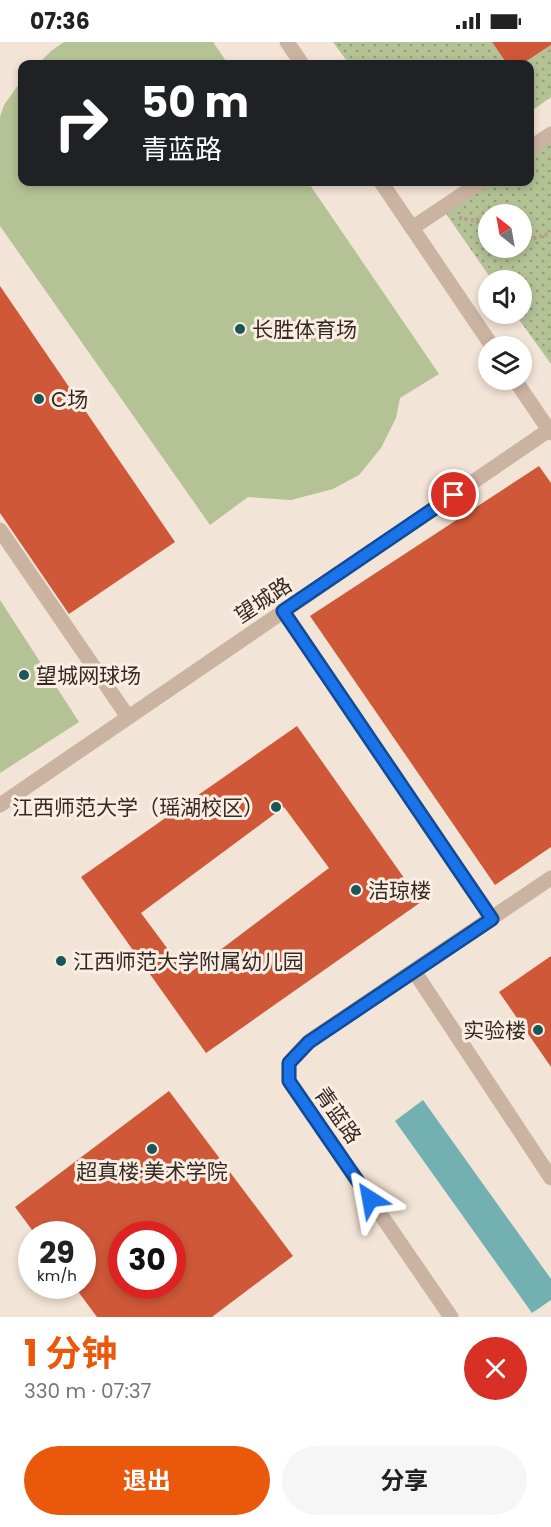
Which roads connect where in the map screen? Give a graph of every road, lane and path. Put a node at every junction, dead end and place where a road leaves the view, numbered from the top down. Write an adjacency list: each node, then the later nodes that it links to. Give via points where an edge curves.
1 (286, 42): 2 (street)
2 (299, 60)
3 (551, 134): 4 (street)
4 (534, 145)
5 (384, 186): 9 (street)
6 (475, 186): 7 (street)
7 (435, 213): 8 (path); 9 (street)
8 (478, 222)
9 (412, 228): 12 (street)
10 (551, 233): 11 (path)
11 (532, 239)
12 (485, 336)
13 (522, 390): 14 (street)
14 (550, 431): 16 (street, 望城路)
15 (0, 530): 17 (street)
16 (283, 611): 17 (street, 望城路); 20 (street)
17 (128, 717): 18 (street, 望城路)
18 (0, 805)
19 (551, 878): 20 (street, 青蓝路)
20 (492, 919): 21 (street, 青蓝路)
21 (414, 971): 22 (street); 23 (street, 青蓝路, via 309,1042 289,1063 289,1081)
22 (551, 1178)
23 (451, 1317)

